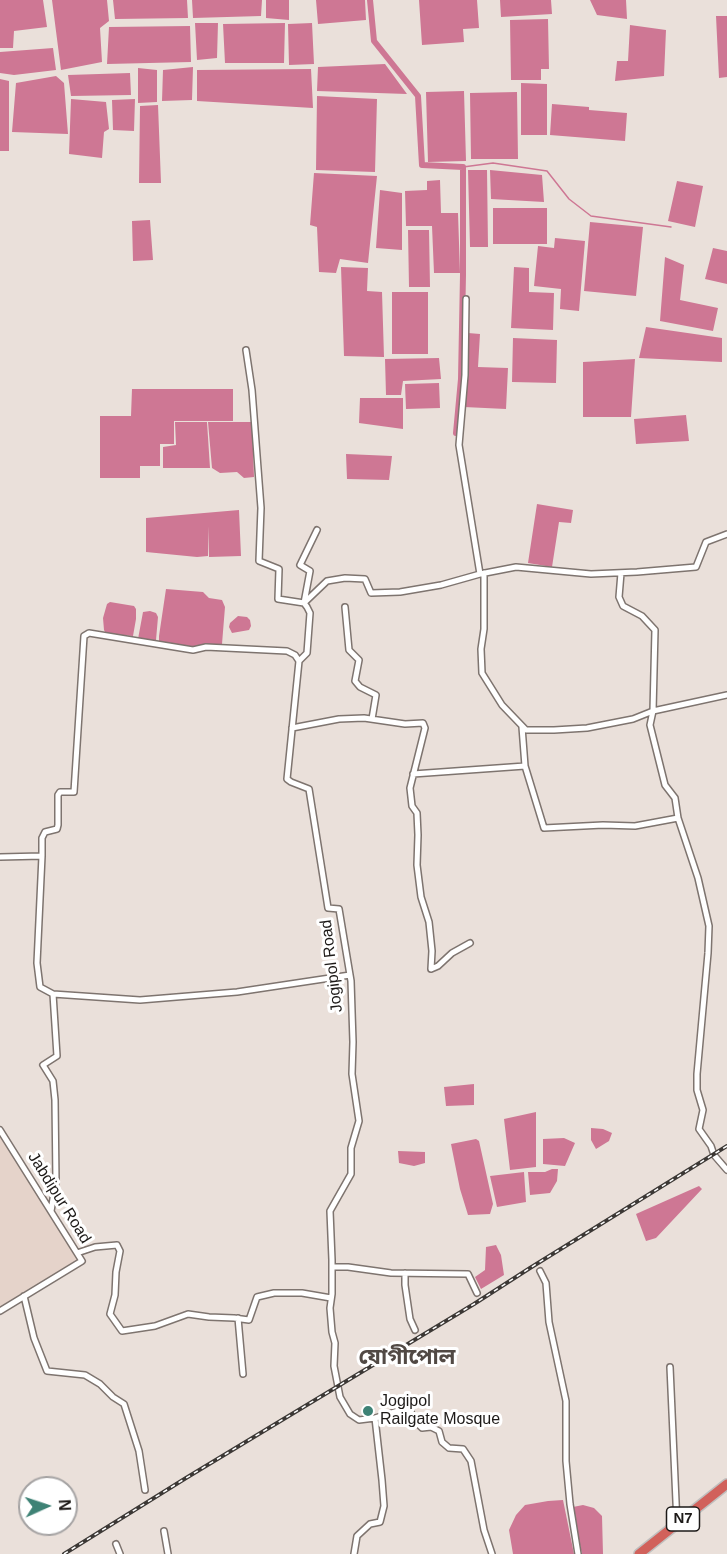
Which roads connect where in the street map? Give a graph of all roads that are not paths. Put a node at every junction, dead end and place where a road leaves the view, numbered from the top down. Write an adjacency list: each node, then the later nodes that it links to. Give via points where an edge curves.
1 (466, 299): 6 (street, via 459,445)
2 (246, 350): 7 (street, via 261,508 259,561 279,569 278,599)
3 (317, 530): 7 (street, Jogipol Road, via 300,565 310,571)
4 (727, 534): 5 (street, via 706,542 696,567)
5 (621, 573): 6 (street, via 516,567); 11 (street, via 619,597 623,606 642,616 656,630)
6 (482, 574): 7 (street, via 400,592 370,592 366,579 345,578 327,581); 13 (street, via 482,673 502,705)
7 (304, 603): 9 (street, Jogipol Road, via 310,613 307,653)
8 (345, 607): 12 (street, via 349,650 359,660 355,681 376,695)
9 (299, 661): 14 (street, Jogipol Road); 18 (street, via 287,651 206,646 194,650 89,633 84,636 74,792 58,795 57,829 45,832)
10 (727, 695): 11 (street)
11 (653, 711): 13 (street, via 588,728 526,730); 17 (street, via 650,725 654,745 664,785 675,798)
12 (372, 719): 14 (street, via 339,719); 16 (street, via 423,723)
13 (521, 725): 15 (street)
14 (292, 728): 21 (street, Jogipol Road, via 287,779 309,789 328,908 339,909)
15 (525, 766): 16 (street); 17 (street, via 544,828 635,826)
16 (413, 774): 20 (street, via 410,788 417,813 417,865 429,922 431,969)
17 (678, 818): 24 (street, via 709,926 697,1074 703,1110 699,1129)
18 (42, 856): 19 (street); 22 (street, via 37,963 40,987)
19 (0, 857)
20 (470, 943)
21 (350, 975): 22 (street, via 237,992 140,1000); 27 (street, Jogipol Road, via 352,1074 359,1121 351,1148 351,1174 330,1211)
22 (53, 994): 25 (street, via 57,1056 44,1065 53,1082 55,1100 56,1181)
23 (0, 1130): 25 (street, Jabdipur Road)
24 (727, 1170)
25 (51, 1211): 26 (street, Jabdipur Road)
26 (77, 1253): 31 (street, Jabdipur Road, via 82,1261); 34 (street, via 117,1245 120,1251 110,1314 122,1331 155,1326 188,1314)
27 (332, 1267): 29 (street); 32 (street, Jogipol Road)
28 (540, 1271): 48 (street, via 546,1283 549,1322 566,1401 568,1483)
29 (405, 1273): 30 (street, via 468,1274); 35 (street)
30 (477, 1293)
31 (24, 1296): 33 (street, Jabdipur Road); 40 (street, via 47,1371 85,1375 124,1404 139,1451)
32 (331, 1298): 34 (street, via 274,1293 257,1297 249,1320); 38 (street, Jogipol Road, via 334,1366 340,1397 359,1420)
33 (0, 1311)
34 (238, 1318): 37 (street)
35 (415, 1330)
36 (670, 1367): 41 (street)
37 (243, 1374)
38 (375, 1418): 46 (street, via 384,1506 380,1522 370,1524 357,1536); 47 (street, via 405,1409 422,1428 439,1431 449,1448 463,1449 471,1461)
39 (727, 1484): 41 (highway, N7)
40 (145, 1490)
41 (677, 1524): 49 (highway, N7)
42 (164, 1532): 45 (street)
43 (116, 1544): 44 (street)
44 (120, 1554)
45 (168, 1554)
46 (354, 1554)
47 (492, 1554)
48 (578, 1554)
49 (639, 1554)

